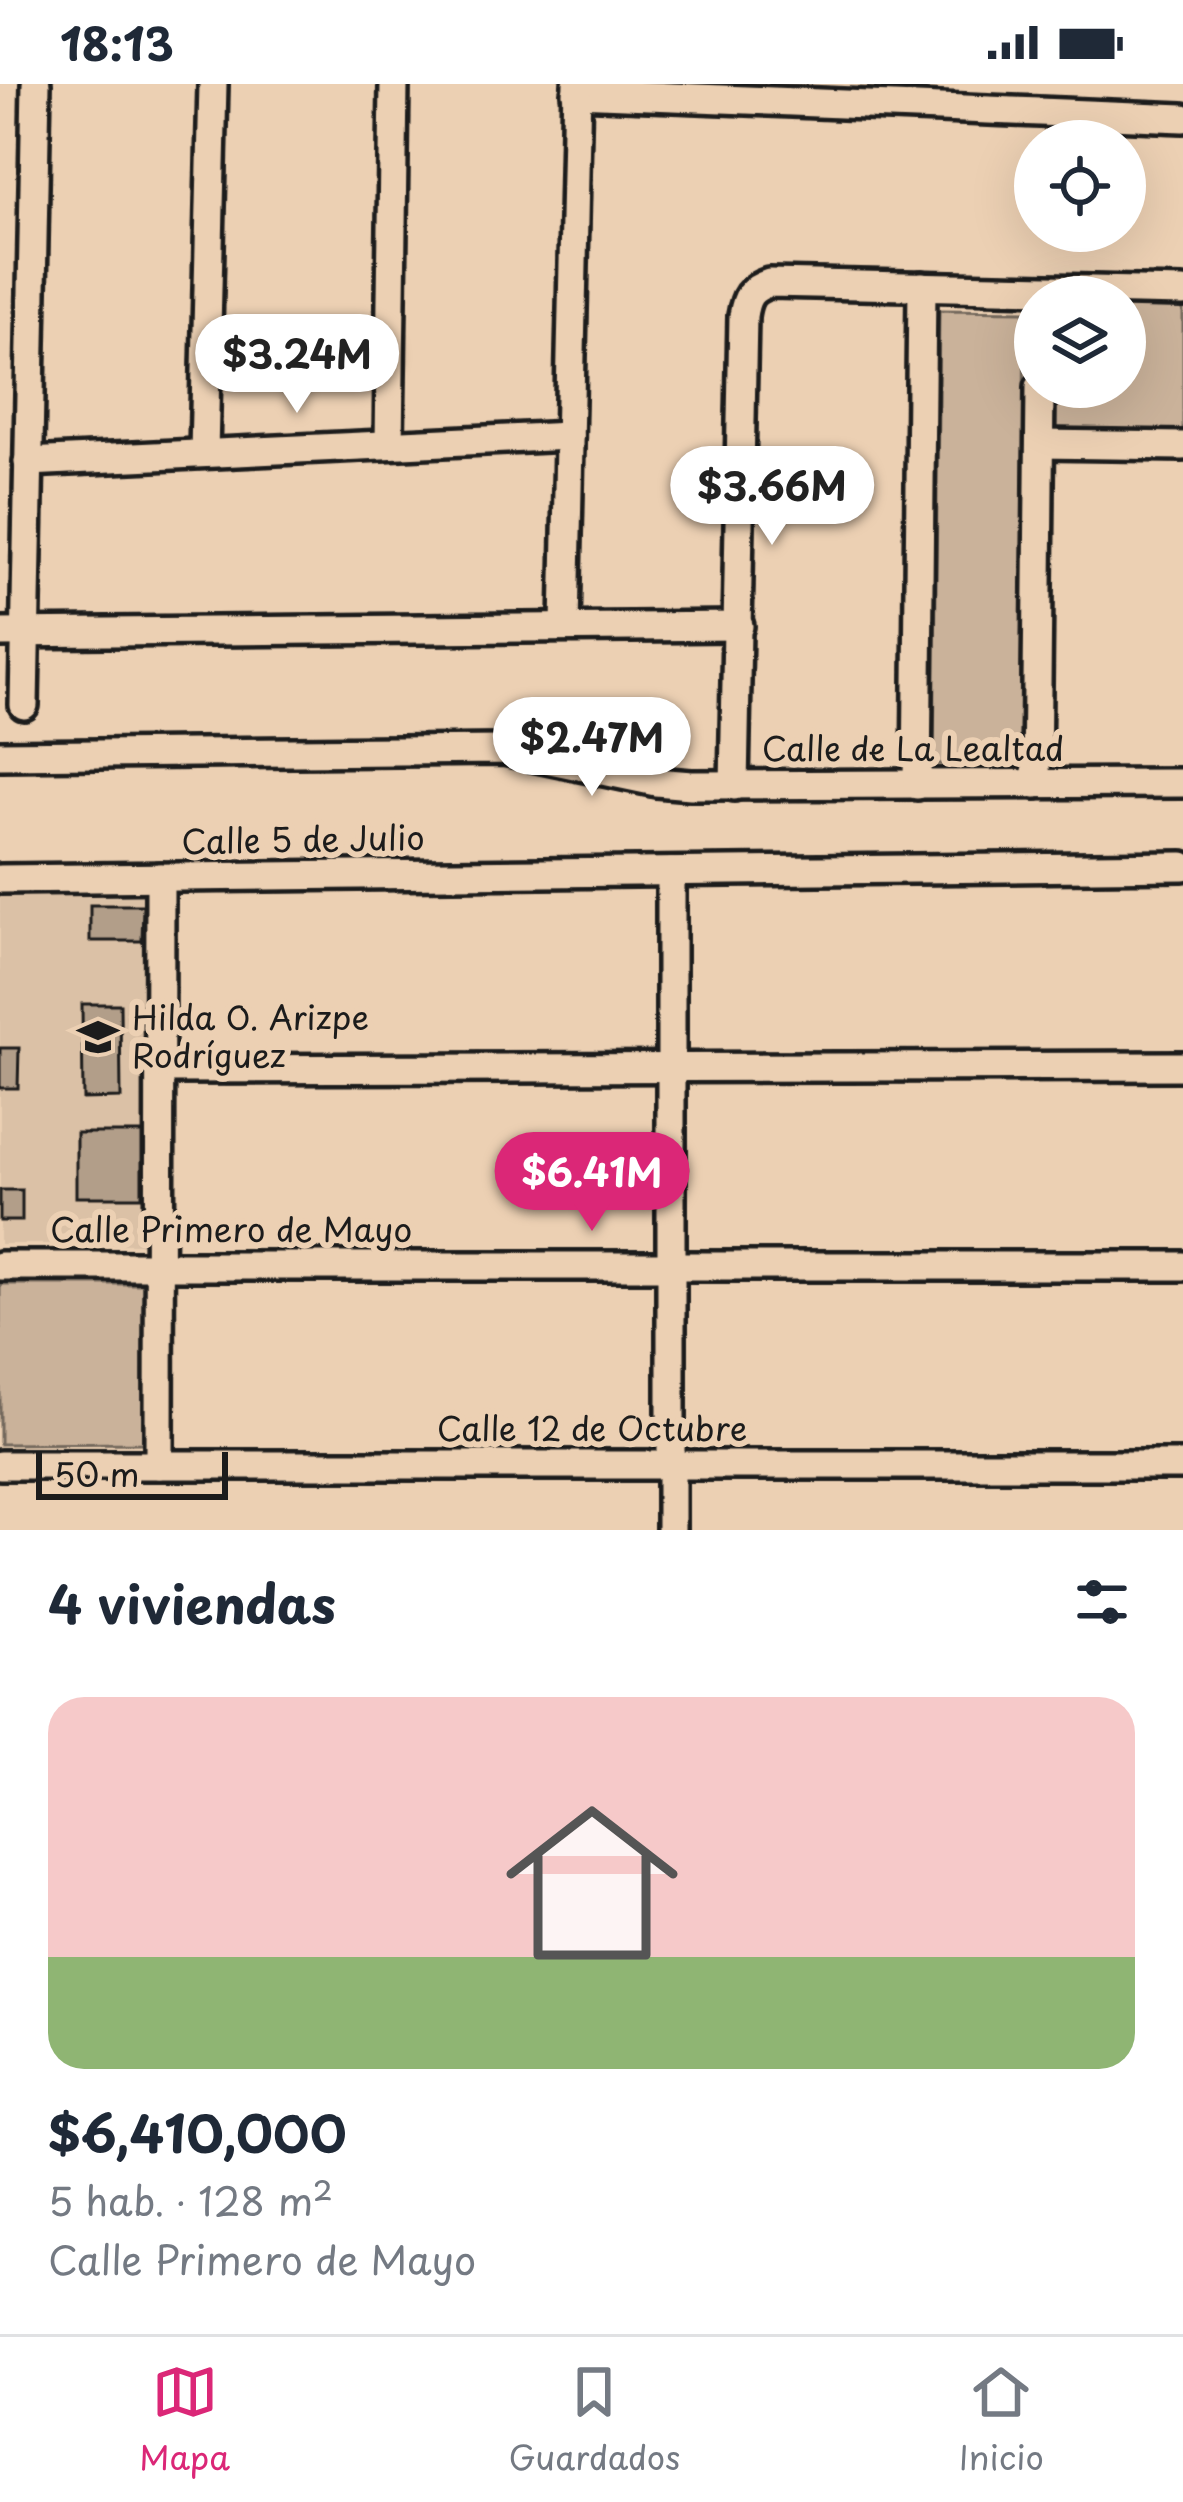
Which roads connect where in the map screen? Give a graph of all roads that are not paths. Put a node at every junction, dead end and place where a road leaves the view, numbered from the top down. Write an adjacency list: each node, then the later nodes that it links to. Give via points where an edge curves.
1 (36, 84): 16 (street)
2 (213, 84): 15 (street)
3 (394, 84): 12 (street)
4 (576, 89): 5 (street); 11 (street)
5 (1183, 118)
6 (922, 286): 7 (street); 18 (street, via 769,283 746,299); 24 (street)
7 (1014, 291)
8 (1146, 292): 9 (street)
9 (1183, 292)
10 (1040, 408): 13 (street)
11 (569, 436): 12 (street); 17 (street)
12 (389, 444): 15 (street)
13 (1040, 444): 14 (street); 23 (street)
14 (1183, 446)
15 (204, 452): 16 (street)
16 (28, 462): 19 (street)
17 (565, 626): 18 (street); 19 (street)
18 (739, 626): 25 (street)
19 (12, 633): 20 (street)
20 (23, 705)
21 (0, 755): 25 (street, Calle de La Lealtad, via 503,750 656,782)
22 (1183, 783): 23 (street, Calle de La Lealtad)
23 (1036, 784): 24 (street, Calle de La Lealtad)
24 (917, 785): 25 (street, Calle de La Lealtad)
25 (734, 786)
26 (1183, 866): 27 (street, Calle 5 de Julio)
27 (671, 872): 28 (street, Calle 5 de Julio); 31 (street)
28 (160, 877): 29 (street, Calle 5 de Julio); 32 (street)
29 (0, 879)
30 (1183, 1066): 31 (street)
31 (671, 1067): 32 (street); 35 (street)
32 (159, 1069): 34 (street)
33 (0, 1266): 34 (street, Calle Primero de Mayo)
34 (159, 1266): 35 (street, Calle Primero de Mayo); 38 (street)
35 (671, 1266): 36 (street, Calle Primero de Mayo); 39 (street)
36 (1183, 1266)
37 (0, 1466): 38 (street, Calle 12 de Octubre)
38 (159, 1466): 39 (street, Calle 12 de Octubre)
39 (671, 1466): 40 (street, Calle 12 de Octubre); 41 (street)
40 (1183, 1466)
41 (671, 1530)

